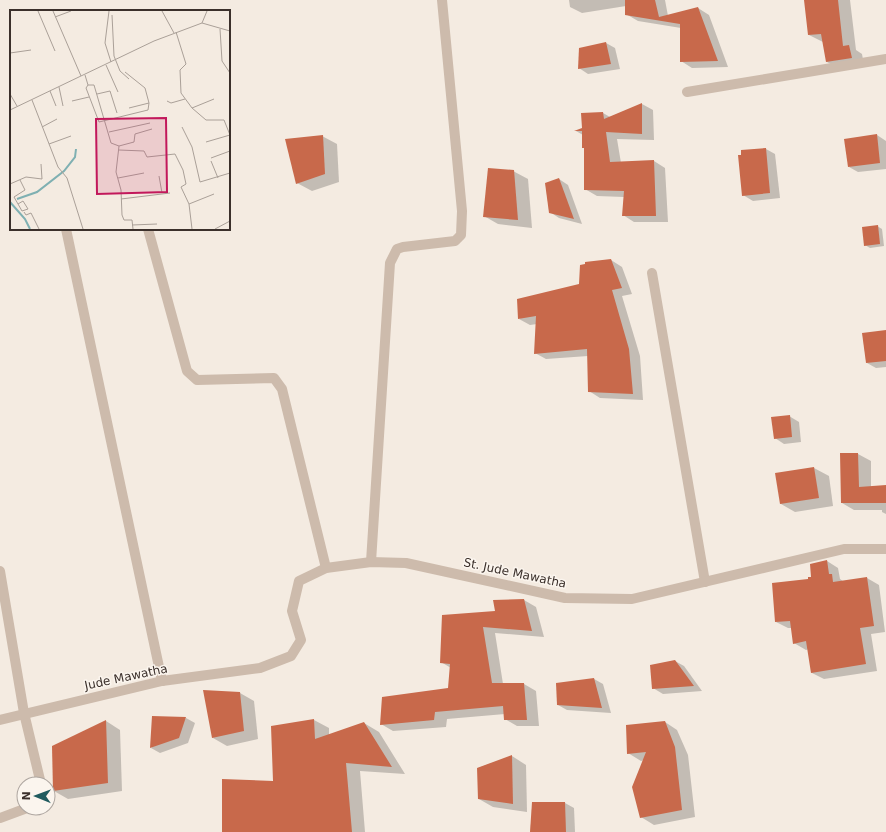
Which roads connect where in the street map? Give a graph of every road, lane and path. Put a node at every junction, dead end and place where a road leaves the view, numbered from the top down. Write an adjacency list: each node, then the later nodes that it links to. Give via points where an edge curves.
1 (442, 0): 8 (street, via 462,211 461,235 455,241 397,249 390,263)
2 (886, 59): 3 (street)
3 (687, 92)
4 (66, 230): 13 (street)
5 (148, 230): 9 (street, via 188,371 197,380 274,378 282,389)
6 (652, 273): 11 (street)
7 (886, 549): 11 (street, St. Jude Mawatha, via 844,549)
8 (371, 562): 9 (street, St. Jude Mawatha); 11 (street, St. Jude Mawatha, via 406,563 565,598 632,599)
9 (326, 568): 12 (street, St. Jude Mawatha, via 299,581 292,611 300,640 291,656)
10 (0, 571): 14 (street)
11 (705, 582)
12 (260, 668): 13 (street, Jude Mawatha)
13 (162, 681): 14 (street, Jude Mawatha)
14 (24, 713): 15 (street, Jude Mawatha); 16 (street)
15 (0, 720)
16 (39, 776)
17 (16, 812): 18 (street)
18 (0, 818)

